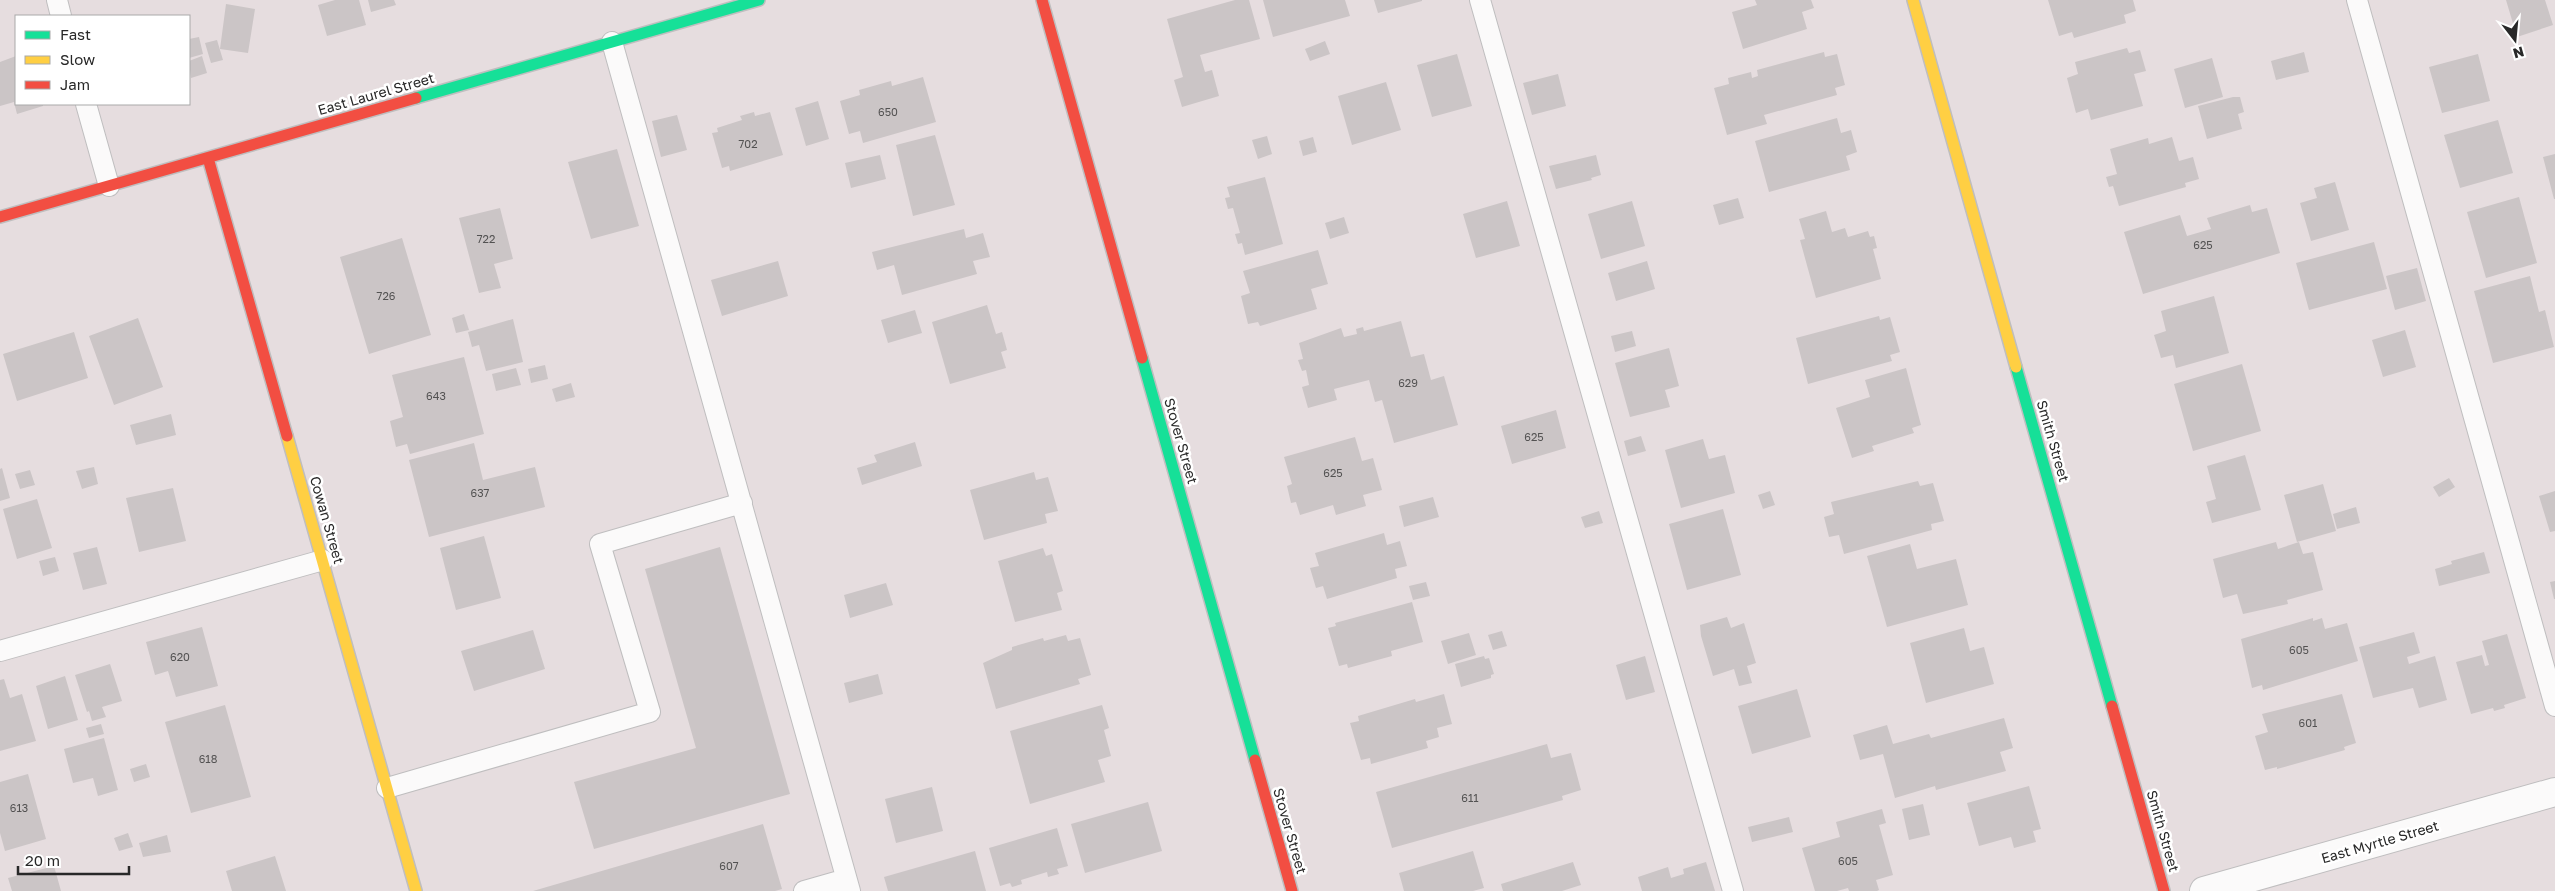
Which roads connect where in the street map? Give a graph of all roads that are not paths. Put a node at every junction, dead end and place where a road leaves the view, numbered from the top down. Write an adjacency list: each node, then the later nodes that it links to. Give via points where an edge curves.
1 (57, 0): 7 (lane)
2 (760, 0): 8 (street, East Laurel Street)
3 (1042, 0): 22 (street, Stover Street)
4 (1480, 0): 23 (lane)
5 (1913, 0): 24 (street, Smith Street)
6 (2357, 0): 16 (lane)
7 (62, 15)
8 (612, 42): 10 (street, East Laurel Street); 13 (lane)
9 (86, 105): 11 (lane)
10 (208, 158): 11 (street, East Laurel Street); 14 (street, Cowan Street)
11 (109, 186): 12 (street, East Laurel Street)
12 (0, 217)
13 (742, 503): 17 (lane, via 600,544 650,712); 19 (lane)
14 (323, 560): 15 (lane); 17 (street, Cowan Street)
15 (0, 651)
16 (2555, 706)
17 (387, 788): 20 (street, Cowan Street)
18 (2555, 792): 25 (street, East Myrtle Street)
19 (848, 885): 21 (lane)
20 (416, 891)
21 (804, 891)
22 (1292, 891)
23 (1733, 891)
24 (2164, 891)
25 (2204, 891)

